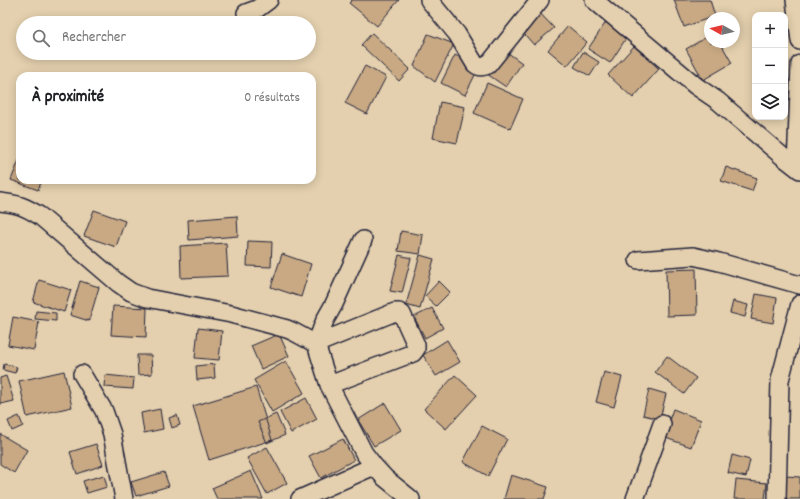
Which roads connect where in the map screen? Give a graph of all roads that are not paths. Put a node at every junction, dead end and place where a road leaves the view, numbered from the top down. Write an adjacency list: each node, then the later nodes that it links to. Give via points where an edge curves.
1 (269, 0): 6 (street)
2 (429, 0): 3 (street, via 457,34 479,67 488,65)
3 (540, 0)
4 (594, 0): 9 (street)
5 (795, 0): 7 (street)
6 (246, 13)
7 (800, 41)
8 (800, 64): 9 (street)
9 (798, 169)
10 (0, 202): 15 (street, via 18,204 40,216 131,292 147,298 231,314 287,329)
11 (363, 240): 15 (street)
12 (638, 260): 13 (street, via 693,256)
13 (800, 285)
14 (800, 304): 24 (street, via 780,380)
15 (316, 344): 17 (street); 17 (street, via 399,312 416,345 413,353)
16 (82, 374): 21 (street, via 104,411 112,434)
17 (329, 385): 19 (street, via 364,453)
18 (662, 424): 23 (street)
19 (374, 466): 20 (street); 22 (street)
20 (308, 497)
21 (124, 499)
22 (411, 499)
23 (635, 499)
24 (777, 499)

